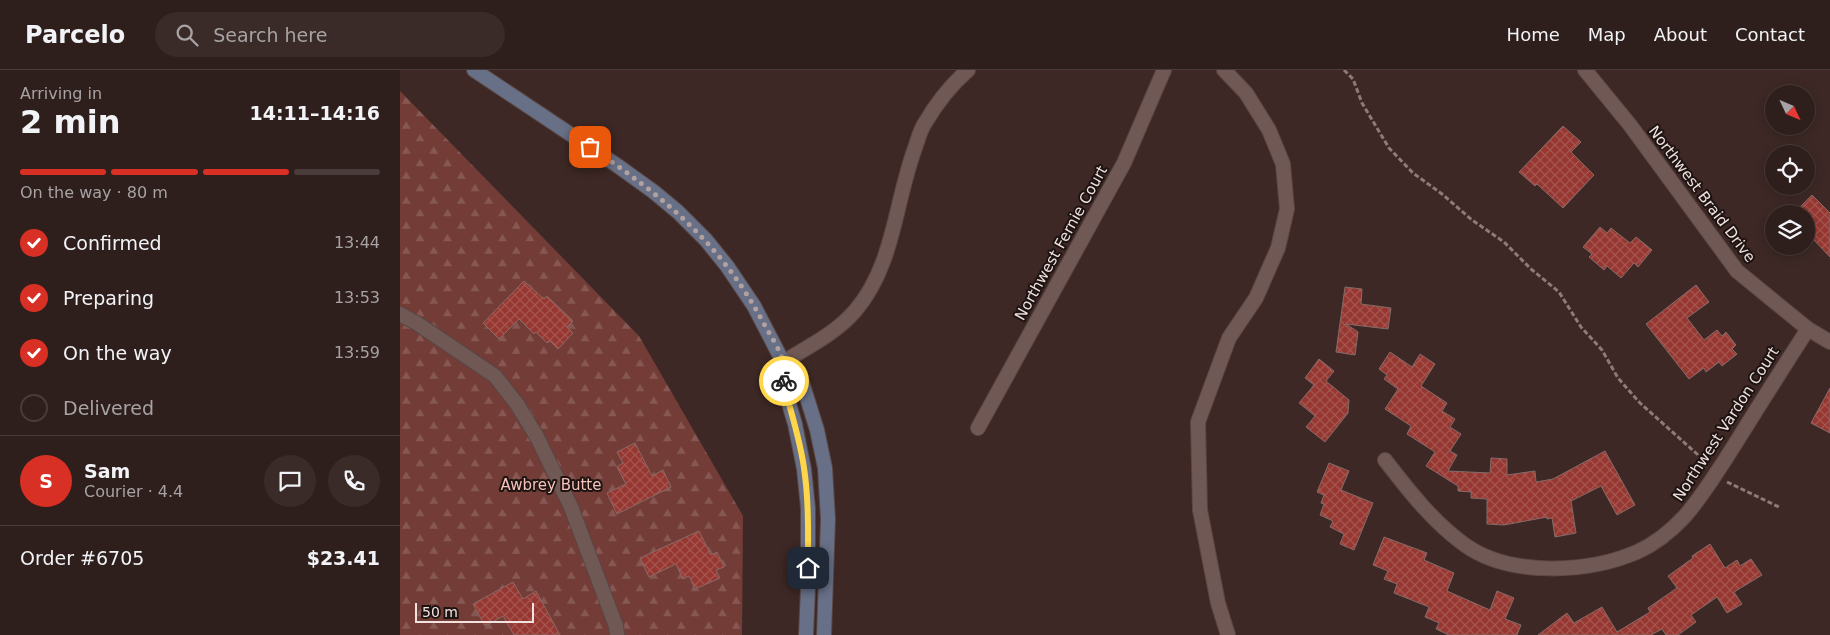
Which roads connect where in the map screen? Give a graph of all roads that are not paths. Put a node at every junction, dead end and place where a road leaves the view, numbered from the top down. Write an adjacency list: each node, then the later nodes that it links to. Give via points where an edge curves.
1 (474, 70): 9 (main road, via 618,166 678,212 727,266 754,306)
2 (968, 70): 9 (street, via 955,81 924,124 908,166 892,234 868,293 855,312 836,329)
3 (1164, 70): 10 (street, Northwest Fernie Court, via 1124,164)
4 (1224, 70): 15 (street, via 1246,93 1269,130 1283,164 1286,209 1278,248 1256,298 1229,338 1198,422 1200,510 1218,603)
5 (1585, 70): 7 (street, Northwest Braid Drive, via 1630,125 1737,272)
6 (400, 314): 12 (street, via 495,376 517,404 571,507)
7 (1808, 329): 8 (street, Northwest Braid Drive); 11 (street, Northwest Vardon Court, via 1714,477 1685,515 1664,535 1637,552 1605,562 1541,568 1509,564 1484,555 1466,546 1425,510)
8 (1830, 342)
9 (783, 362): 13 (main road, via 784,387 795,424 808,508); 14 (main road, via 802,382 825,468 828,519)
10 (978, 428)
11 (1385, 460)
12 (617, 635)
13 (806, 635)
14 (824, 635)
15 (1228, 635)

